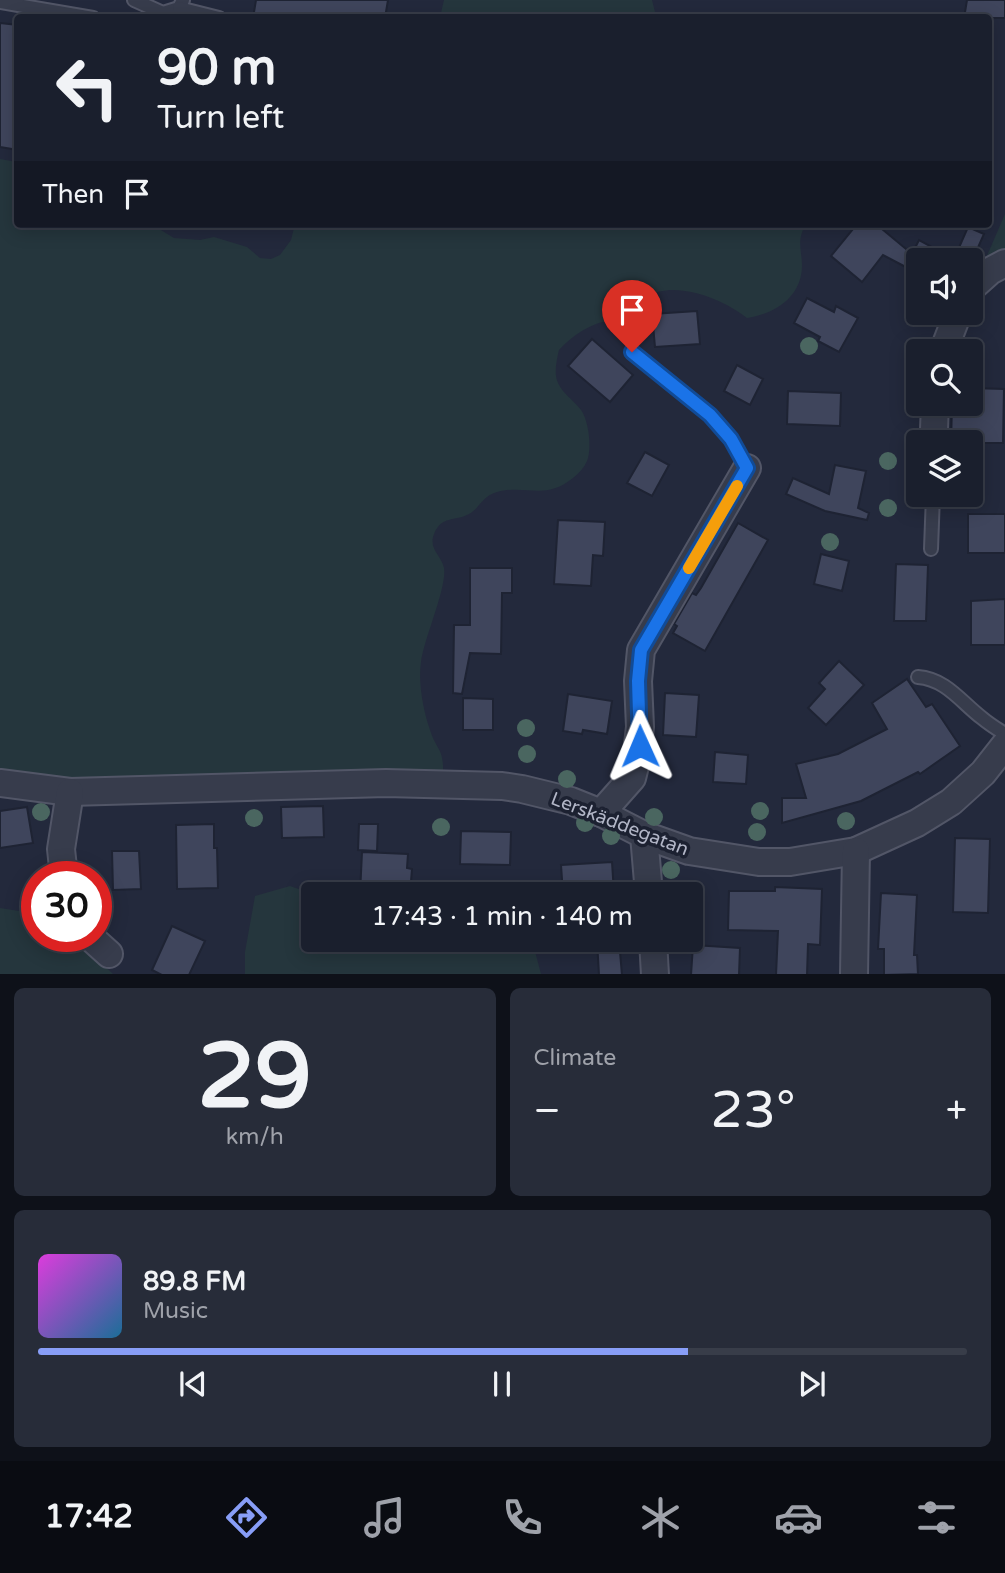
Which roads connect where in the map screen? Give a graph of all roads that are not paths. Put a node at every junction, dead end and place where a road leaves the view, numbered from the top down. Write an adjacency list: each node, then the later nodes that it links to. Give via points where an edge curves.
1 (134, 0): 3 (lane, via 163,13)
2 (0, 2): 4 (lane)
3 (181, 4): 5 (lane)
4 (70, 14)
5 (208, 14)
6 (1005, 263): 7 (street)
7 (983, 277)
8 (632, 352): 9 (lane, via 710,415)
9 (747, 468): 18 (street, via 641,650 636,762 632,778)
10 (933, 507): 11 (lane)
11 (931, 549)
12 (918, 677): 13 (lane, via 946,687)
13 (1005, 734)
14 (1005, 745): 15 (street, Lerskäddegatan)
15 (994, 779): 20 (street, Lerskäddegatan, via 917,824)
16 (0, 783): 17 (street, Lerskäddegatan)
17 (70, 792): 18 (street, Lerskäddegatan, via 363,783 480,785 548,795); 21 (street)
18 (601, 813): 19 (street, Lerskäddegatan)
19 (644, 835): 20 (street, Lerskäddegatan, via 689,851 759,862 803,861); 22 (street)
20 (856, 851): 25 (street)
21 (62, 861)
22 (648, 882)
23 (654, 952): 24 (street)
24 (655, 974)
25 (854, 974)

